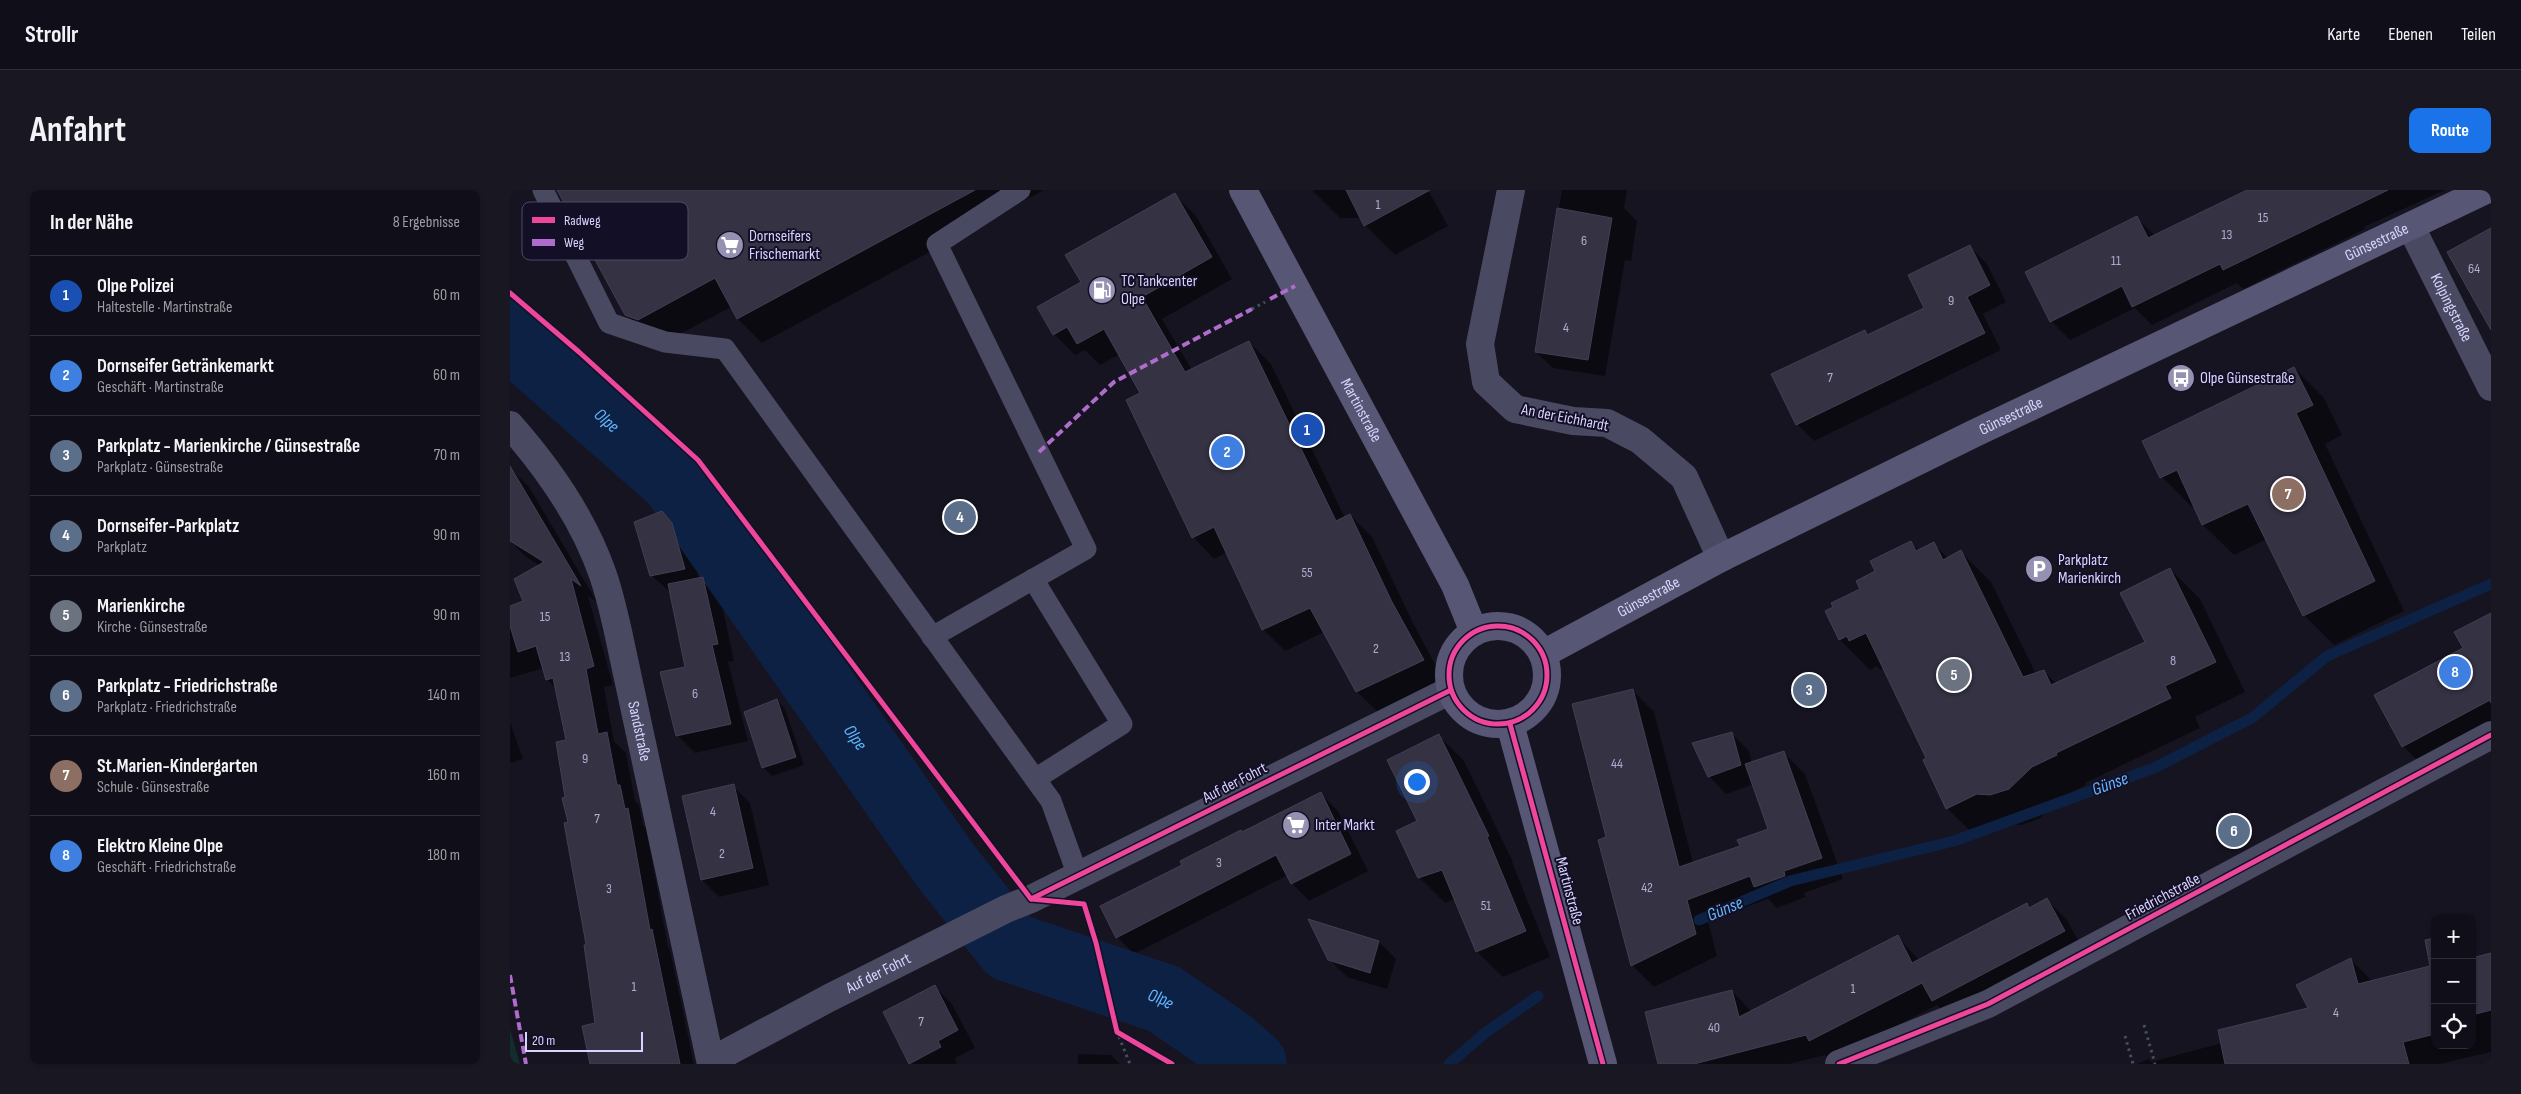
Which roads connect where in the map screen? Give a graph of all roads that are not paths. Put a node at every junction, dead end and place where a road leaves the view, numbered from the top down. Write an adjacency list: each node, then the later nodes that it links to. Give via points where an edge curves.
1 (543, 190): 6 (lane)
2 (1020, 190): 12 (lane, via 937,244 1086,549)
3 (1244, 190): 13 (street, Martinstraße, via 1455,585)
4 (1511, 190): 11 (street, An der Eichhardt, via 1480,344 1486,382 1515,409 1573,421 1607,423 1640,440 1684,477)
5 (2486, 190): 7 (street, Günsestraße)
6 (549, 202)
7 (2411, 227): 9 (street, Kolpingstraße); 11 (street, Günsestraße, via 1973,434)
8 (577, 260): 14 (lane, via 608,323 665,342 725,350)
9 (2491, 387)
10 (510, 425): 21 (street, Sandstraße, via 536,454 580,525 603,574)
11 (1721, 558): 15 (street, Günsestraße)
12 (1033, 579): 14 (lane); 19 (lane, via 1122,724)
13 (1474, 632): 15 (street, via 1486,627 1513,628 1535,642); 16 (street, via 1463,640 1450,663)
14 (932, 636): 19 (lane)
15 (1542, 654): 17 (street, via 1547,668 1543,696 1534,709)
16 (1451, 690): 17 (street, via 1457,703 1480,722); 20 (street, Auf der Fohrt)
17 (1510, 724): 22 (street, Martinstraße)
18 (2491, 735): 23 (street, Friedrichstraße, via 1988,1004)
19 (1035, 779): 20 (lane, via 1051,801)
20 (1078, 876): 21 (street, Auf der Fohrt, via 829,998)
21 (711, 1062)
22 (1603, 1064)
23 (1839, 1064)

